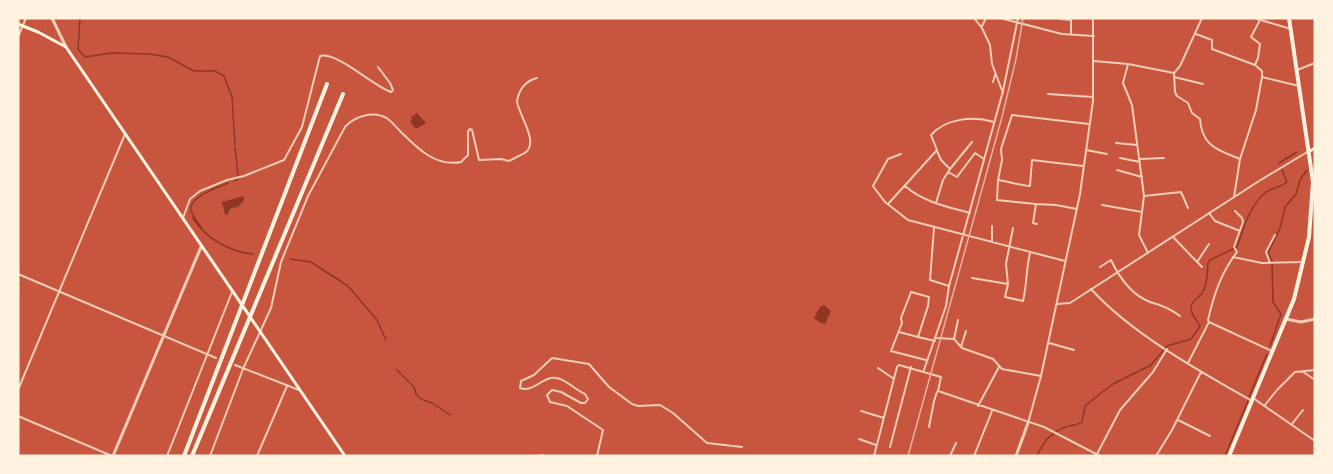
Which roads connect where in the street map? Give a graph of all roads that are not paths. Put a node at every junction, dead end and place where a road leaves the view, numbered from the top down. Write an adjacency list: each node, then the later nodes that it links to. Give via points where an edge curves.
1 (26, 18): 15 (street)
2 (52, 18): 22 (street)
3 (974, 18): 16 (street)
4 (986, 18): 16 (street)
5 (1000, 18): 13 (street)
6 (1018, 18): 13 (street)
7 (1093, 18): 20 (street)
8 (1202, 18): 18 (street)
9 (1254, 18): 12 (street)
10 (1289, 18): 17 (highway)
11 (1061, 19): 19 (street, via 1071,20)
12 (1260, 20): 17 (street); 25 (street, via 1251,37 1260,44)
13 (1017, 23): 19 (street); 37 (street)
14 (18, 24): 15 (main road)
15 (23, 26): 21 (street); 22 (main road)
16 (981, 27): 29 (street, via 990,45)
17 (1291, 29): 28 (highway)
18 (1196, 34): 25 (street, via 1212,40 1212,49); 30 (street)
19 (1071, 35): 20 (street)
20 (1094, 36): 23 (street)
21 (18, 37)
22 (66, 47): 43 (main road)
23 (1094, 61): 24 (street); 40 (street)
24 (1128, 64): 30 (street); 46 (street, via 1123,83 1132,105)
25 (1255, 65): 31 (street)
26 (1314, 65): 28 (street)
27 (378, 67): 76 (street, via 390,83 391,92 338,60 320,56 302,127 284,160 200,191 187,203)
28 (1297, 70): 36 (highway)
29 (995, 75): 33 (street); 37 (street)
30 (1174, 75): 35 (street); 56 (street, via 1175,92 1200,119 1209,144)
31 (1262, 77): 36 (street); 56 (street)
32 (537, 78): 113 (street, via 523,86 517,101 530,146 509,162 479,160 470,129 468,154 462,162 448,163 423,153 387,118 375,115 351,120 308,196 280,262 271,308)
33 (993, 81)
34 (327, 84): 165 (highway)
35 (1203, 84)
36 (1299, 86): 50 (highway)
37 (1003, 93): 41 (street)
38 (343, 94): 166 (highway)
39 (1048, 94): 40 (street)
40 (1093, 97): 42 (street)
41 (994, 122): 48 (street, via 949,122 931,135); 55 (street)
42 (1089, 124): 49 (street); 62 (street, via 1010,117)
43 (124, 134): 76 (main road); 104 (street)
44 (972, 142): 59 (street)
45 (1116, 143): 46 (street)
46 (1137, 146): 57 (street)
47 (1315, 148): 50 (main road)
48 (937, 150): 59 (street); 63 (street)
49 (1086, 150): 52 (street); 58 (street)
50 (1310, 151): 65 (street); 94 (highway, via 1313,201)
51 (901, 154): 67 (street, via 888,159 873,186)
52 (1107, 154)
53 (1120, 158): 57 (street)
54 (1164, 158): 57 (street)
55 (984, 159): 59 (street, via 975,153 957,177); 74 (street)
56 (1240, 159): 65 (street)
57 (1140, 161): 61 (street)
58 (1083, 166): 62 (street, via 1032,160 1030,186); 71 (street)
59 (949, 170): 66 (street)
60 (1117, 170): 61 (street)
61 (1142, 177): 64 (street)
62 (998, 180): 68 (street, via 997,200)
63 (905, 186): 66 (street); 67 (street)
64 (1144, 196): 70 (street, via 1181,192); 73 (street)
65 (1234, 197): 75 (street)
66 (936, 203): 74 (street)
67 (888, 204): 79 (street, via 908,220)
68 (1036, 204): 71 (street); 77 (street, via 1033,223)
69 (1102, 205): 73 (street)
70 (1188, 208)
71 (1077, 209): 92 (street)
72 (1235, 211): 81 (street, via 1242,218)
73 (1142, 212): 90 (street, via 1139,235)
74 (970, 213): 82 (street)
75 (1209, 213): 81 (street, via 1215,221); 84 (street)
76 (183, 219): 87 (main road)
77 (1037, 224)
78 (992, 226): 85 (street)
79 (934, 228): 82 (street); 102 (street, via 930,280)
80 (1013, 228): 88 (street)
81 (1240, 231): 91 (street)
82 (964, 235): 85 (street); 102 (street)
83 (1275, 235): 95 (street, via 1266,252)
84 (1173, 237): 90 (street); 93 (street)
85 (992, 242): 88 (street)
86 (1209, 244): 93 (street)
87 (201, 247): 105 (main road); 115 (street)
88 (1010, 248): 89 (street); 101 (street, via 1006,264)
89 (1030, 252): 92 (street); 101 (street, via 1023,301 1005,297)
90 (1148, 253): 98 (street)
91 (1233, 257): 95 (street); 111 (street, via 1215,291)
92 (1065, 261): 106 (street)
93 (1197, 262): 97 (street)
94 (1304, 262): 95 (street); 108 (highway)
95 (1271, 263)
96 (1100, 267): 98 (street, via 1111,260)
97 (1202, 267)
98 (1117, 273): 103 (street); 107 (street, via 1141,297)
99 (18, 274): 104 (street)
100 (972, 278): 101 (street)
101 (1008, 284)
102 (949, 286): 118 (street)
103 (1092, 289): 106 (street, via 1070,303); 121 (street, via 1122,319)
104 (59, 291): 115 (street); 141 (street)
105 (232, 292): 113 (main road); 124 (street)
106 (1056, 304): 119 (street)
107 (1180, 316)
108 (1286, 319): 109 (street); 123 (highway)
109 (1315, 319)
110 (958, 320): 117 (street)
111 (1209, 322): 123 (street); 127 (street)
112 (966, 331): 120 (street)
113 (260, 332): 132 (street); 142 (main road)
114 (899, 332): 116 (street); 116 (street, via 911,292 929,297); 126 (street, via 891,351)
115 (164, 335): 124 (street); 163 (street)
116 (918, 337): 118 (street)
117 (954, 339): 118 (street); 120 (street)
118 (935, 340): 126 (street)
119 (1049, 343): 122 (street); 137 (street)
120 (961, 347): 130 (street, via 993,359)
121 (1165, 349): 127 (street); 175 (street, via 1153,372 1120,410)
122 (1074, 350)
123 (1272, 351): 144 (highway)
124 (208, 354): 125 (street); 164 (street)
125 (216, 358)
126 (927, 360): 133 (street)
127 (1188, 363): 136 (street)
128 (235, 365): 132 (street)
129 (911, 367): 133 (street); 138 (street, via 899,365); 162 (street)
130 (999, 367): 137 (street); 146 (street)
131 (878, 368): 138 (street)
132 (243, 369): 140 (street); 167 (street)
133 (924, 370): 143 (street, via 941,377)
134 (1315, 370): 135 (street)
135 (1302, 371): 139 (street); 145 (street, via 1295,372)
136 (1202, 372): 144 (street); 152 (street)
137 (1041, 376): 153 (street)
138 (894, 379): 151 (street)
139 (1315, 380)
140 (287, 386): 142 (street); 168 (street)
141 (18, 390)
142 (300, 391): 169 (main road)
143 (938, 392): 146 (street); 155 (street)
144 (1252, 400): 145 (street); 177 (highway)
145 (1265, 405): 154 (street)
146 (978, 406): 149 (street)
147 (1303, 410): 154 (street)
148 (861, 411): 151 (street)
149 (992, 411): 153 (street); 173 (street)
150 (18, 416): 163 (street)
151 (884, 418): 160 (street)
152 (1178, 419): 156 (street); 176 (street)
153 (1028, 423): 174 (street); 175 (street, via 1054,431)
154 (1292, 424): 158 (street)
155 (929, 427)
156 (1210, 436)
157 (859, 439): 160 (street)
158 (1315, 441)
159 (956, 443): 172 (street)
160 (876, 446): 171 (street)
161 (742, 447): 170 (street, via 707,443 660,405 632,404 609,387 589,364 548,360 534,375 521,381 520,388 529,389 552,377 585,393 585,403 557,390 547,395 550,402 567,406 603,430)
162 (890, 447)
163 (113, 456)
164 (167, 456)
165 (184, 456)
166 (192, 456)
167 (210, 456)
168 (257, 456)
169 (345, 456)
170 (597, 456)
171 (873, 456)
172 (950, 456)
173 (975, 456)
174 (1016, 456)
175 (1098, 456)
176 (1156, 456)
177 (1229, 456)

